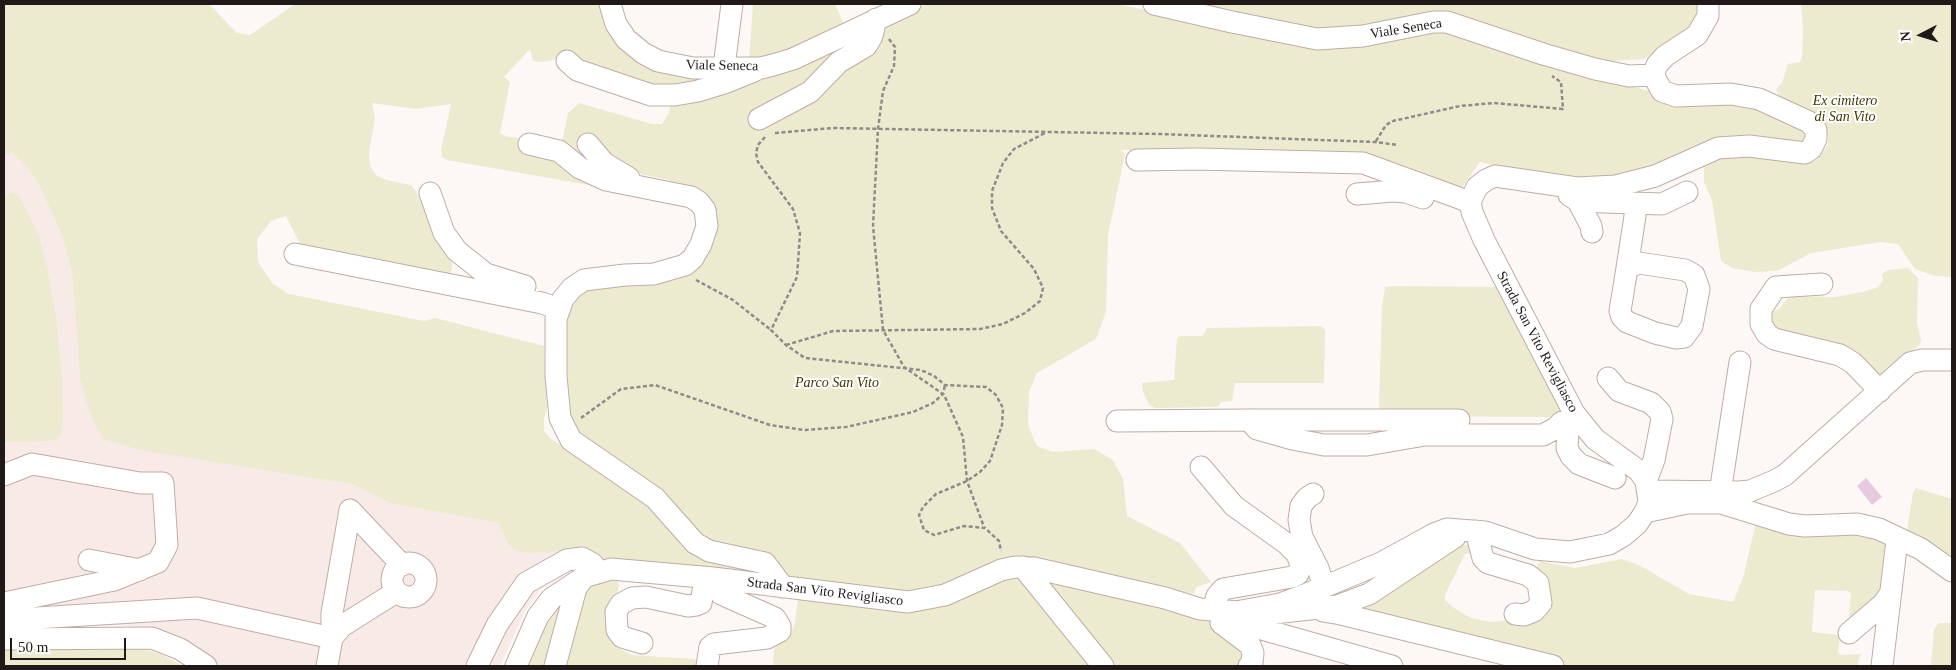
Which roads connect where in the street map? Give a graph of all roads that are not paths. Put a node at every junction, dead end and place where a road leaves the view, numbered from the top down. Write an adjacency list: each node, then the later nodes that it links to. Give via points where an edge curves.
1 (610, 4): 9 (street, Viale Seneca, via 616,24 626,39 658,61 693,68)
2 (732, 4): 9 (street)
3 (746, 4): 9 (street)
4 (910, 4): 7 (street, Viale Seneca)
5 (1154, 4): 10 (street, Viale Seneca, via 1318,39 1363,36 1447,22 1543,54 1621,74)
6 (1708, 4): 10 (street, via 1704,26 1697,35 1665,56)
7 (876, 19): 9 (street, Viale Seneca, via 793,59); 11 (street, via 866,46 839,62 810,92)
8 (567, 62): 9 (street, via 578,70 651,94 676,95 724,84)
9 (742, 67)
10 (1653, 76): 15 (street, via 1662,91 1676,96 1730,94 1759,99 1809,122 1816,130 1816,139 1811,149 1805,152 1733,146 1718,148 1633,183 1577,188)
11 (759, 119)
12 (529, 144): 18 (street, via 559,150 580,168 606,180)
13 (588, 144): 18 (street, via 604,163 623,175 661,183)
14 (1138, 160): 21 (street, via 1363,163)
15 (1556, 186): 20 (street); 21 (street, via 1495,176 1477,187)
16 (1687, 192): 22 (street, via 1662,204)
17 (430, 193): 27 (street, via 447,237 473,266 495,278 527,286)
18 (670, 193): 27 (street, via 691,197 705,210 707,226 702,244 693,258 674,270 584,280 572,288)
19 (1357, 194): 21 (street, via 1406,192 1460,210)
20 (1578, 201): 22 (street); 23 (street)
21 (1471, 207): 32 (street, Strada San Vito Revigliasco)
22 (1633, 210): 25 (street)
23 (1592, 232)
24 (295, 254): 27 (street, via 542,303)
25 (1627, 268)
26 (1822, 284): 31 (street, via 1776,287 1761,309 1762,324 1767,334 1774,340 1840,355)
27 (561, 304): 52 (street, via 556,318 556,376 560,418 571,440 655,498 695,543 709,551 765,563)
28 (1952, 360): 31 (street, via 1910,363)
29 (1740, 362): 38 (street)
30 (1608, 378): 37 (street, via 1619,391 1651,403 1660,412 1662,419)
31 (1880, 391): 38 (street, via 1784,475 1750,491)
32 (1568, 417): 33 (street, via 1543,435 1454,434 1402,438 1367,445 1332,445 1292,439 1257,429 1248,420); 36 (street, via 1567,448 1571,456 1579,464); 37 (street, Strada San Vito Revigliasco, via 1638,472)
33 (1117, 421)
34 (1201, 467): 57 (street, via 1234,506 1287,544 1297,554 1301,566 1298,574 1292,577 1223,589)
35 (4, 475): 48 (street, via 32,464 140,484 163,483 167,544 158,562)
36 (1615, 478)
37 (1648, 486): 38 (street); 40 (street, via 1649,502)
38 (1720, 493)
39 (1313, 494): 53 (street, via 1301,506 1299,520 1302,537)
40 (1645, 512): 41 (street, Strada San Vito Revigliasco, via 1623,536 1609,544 1570,552 1536,549 1485,532); 42 (street, via 1687,503 1721,503 1805,526 1857,524 1879,529)
41 (1472, 531): 53 (street, Strada San Vito Revigliasco, via 1448,529 1434,534 1382,563); 58 (street, Strada San Vito Revigliasco, via 1445,542 1369,594 1337,606); 60 (street, via 1488,563 1533,578 1538,583 1540,604 1534,611)
42 (1897, 540): 43 (street); 55 (street)
43 (1921, 549): 44 (street); 49 (street)
44 (1952, 553)
45 (89, 560): 48 (street)
46 (402, 565): 54 (street, via 392,577); 54 (street, via 418,566 424,576 424,586 412,597); 63 (street, via 350,510 332,613)
47 (1024, 567): 52 (street, Strada San Vito Revigliasco, via 1001,570 945,596 908,602); 57 (street, Strada San Vito Revigliasco); 73 (street)
48 (141, 570): 56 (street, via 114,580)
49 (1952, 571)
50 (590, 574): 51 (street, Strada San Vito Revigliasco, via 611,569); 69 (street, via 593,564 582,558 567,560 526,582 497,625); 70 (street, via 558,592 544,606); 71 (street, via 576,588)
51 (713, 578): 52 (street, Strada San Vito Revigliasco); 66 (street, via 696,605 646,597 632,598 621,604 616,612 618,630 622,637); 72 (street, via 721,594 775,618 780,631 767,638 714,644 710,647)
52 (783, 587)
53 (1324, 587): 59 (street, Strada San Vito Revigliasco, via 1280,604)
54 (396, 592): 63 (street, via 342,626)
55 (1890, 594): 62 (street); 65 (street)
56 (4, 603)
57 (1206, 609): 59 (street, Strada San Vito Revigliasco); 74 (street, via 1250,645 1253,653); 75 (street, via 1230,620)
58 (1313, 610): 59 (street, Strada San Vito Revigliasco, via 1265,614); 76 (street)
59 (1241, 611)
60 (1515, 614)
61 (4, 620): 63 (street, via 197,608)
62 (1849, 634)
63 (332, 638): 68 (street)
64 (4, 639): 67 (street, via 152,638 180,649)
65 (1884, 641): 77 (street); 78 (street)
66 (642, 644)
67 (206, 666)
68 (326, 666)
69 (477, 666)
70 (516, 666)
71 (554, 666)
72 (707, 666)
73 (1103, 666)
74 (1249, 666)
75 (1392, 666)
76 (1553, 666)
77 (1867, 666)
78 (1882, 666)

